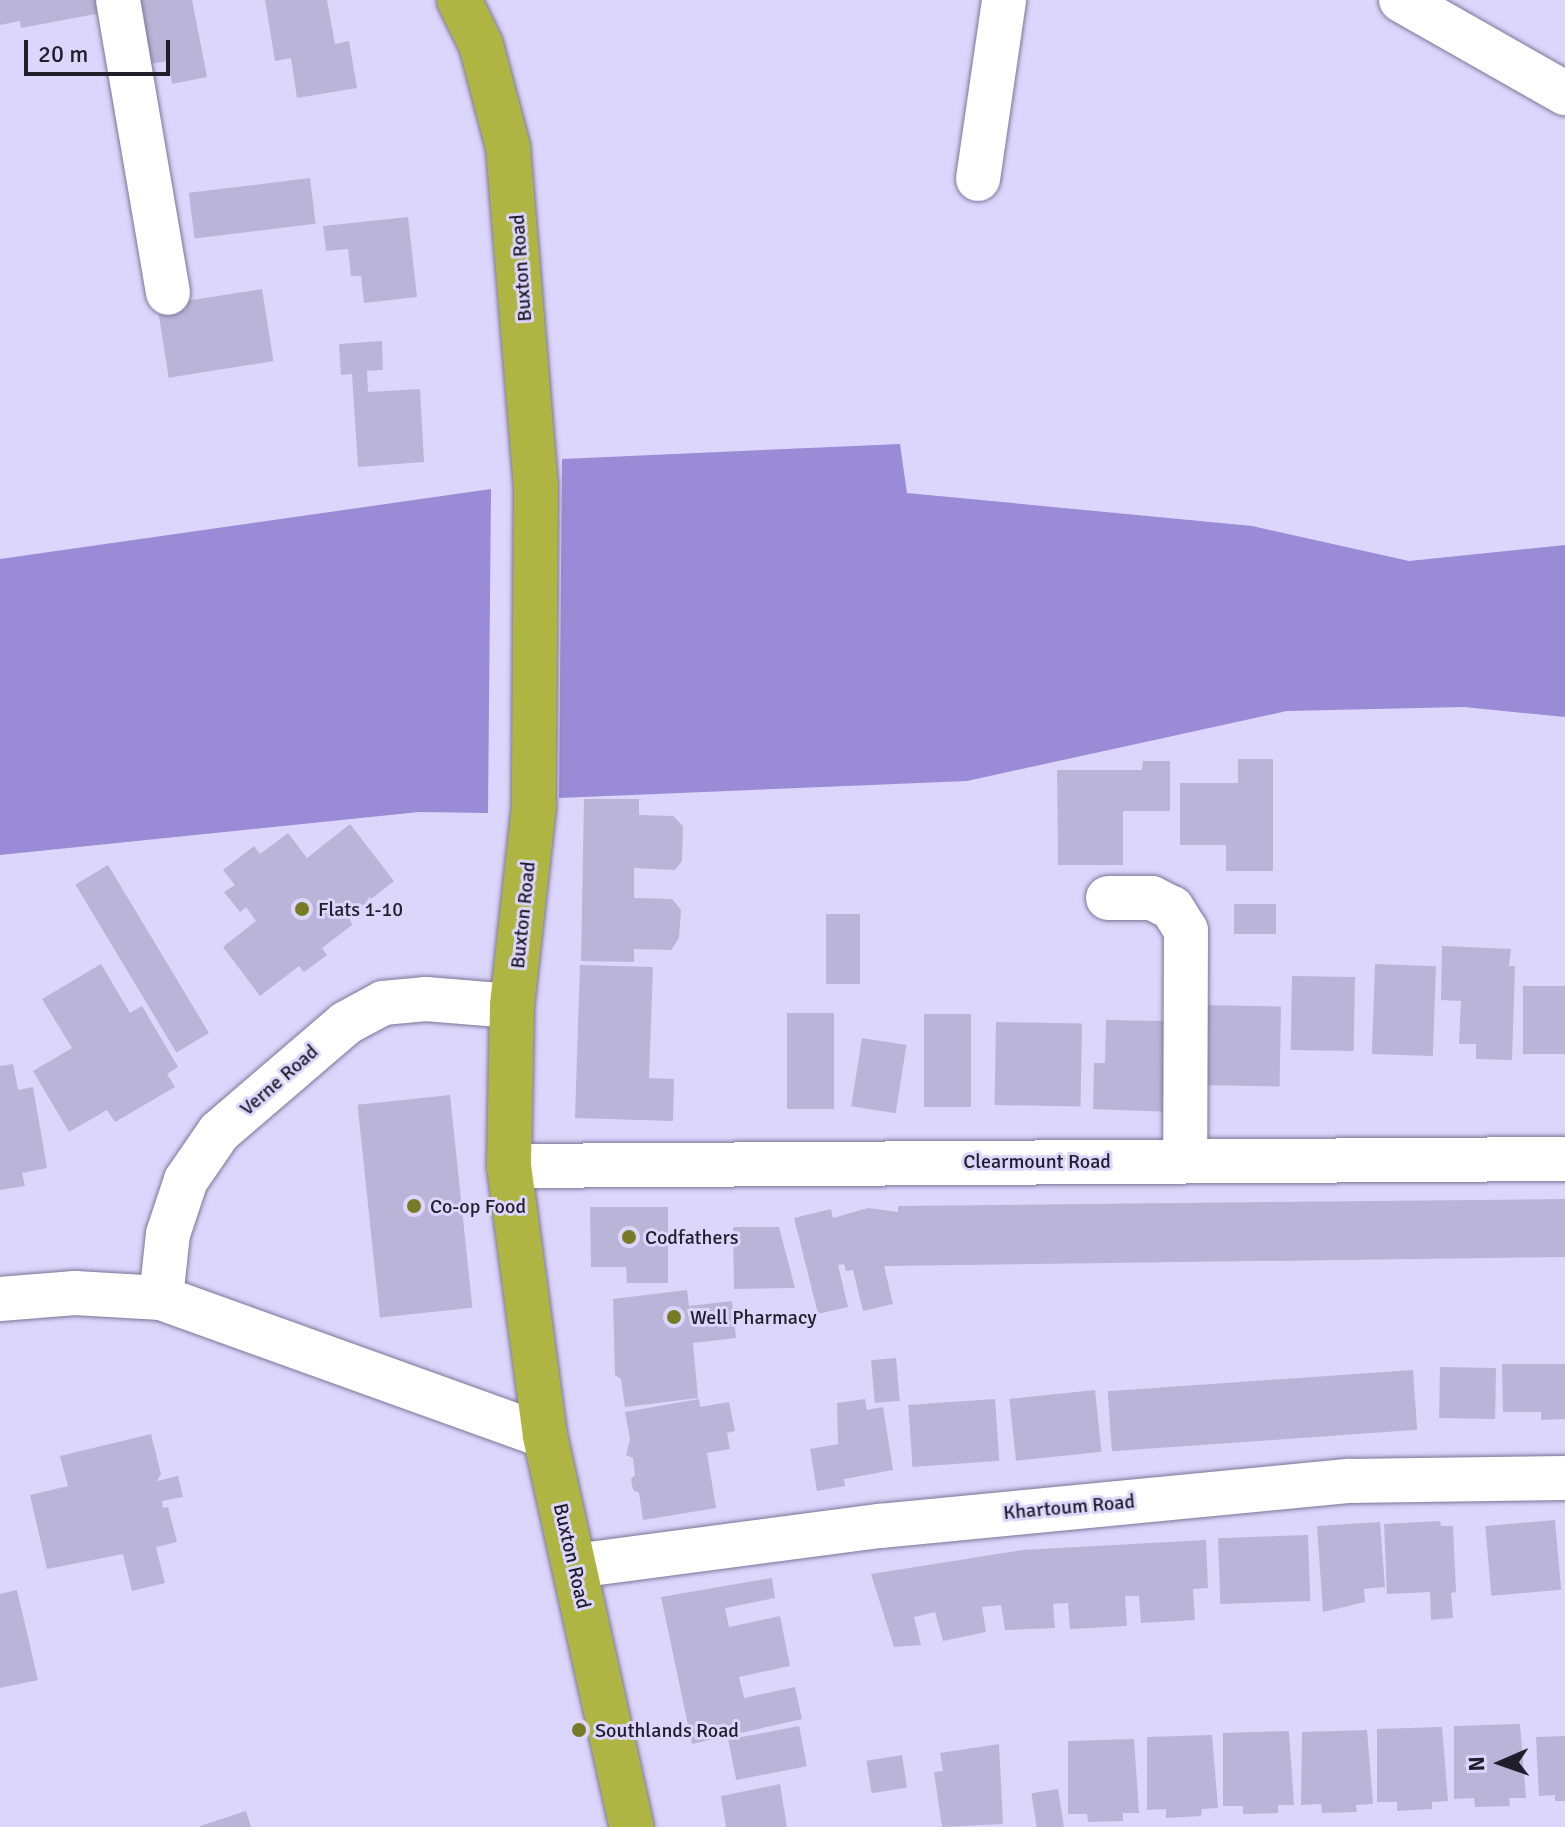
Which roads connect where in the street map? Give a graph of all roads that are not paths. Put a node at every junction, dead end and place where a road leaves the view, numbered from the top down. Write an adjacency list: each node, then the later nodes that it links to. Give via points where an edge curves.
1 (118, 0): 7 (street)
2 (459, 0): 9 (highway, Buxton Road, via 481,45 508,147 536,487 534,794)
3 (1004, 0): 6 (street)
4 (1401, 0): 5 (street)
5 (1565, 93)
6 (978, 179)
7 (168, 293)
8 (1108, 898): 11 (street, via 1152,898 1172,908 1186,930)
9 (512, 1006): 12 (highway, Buxton Road); 13 (street, Verne Road, via 426,999 383,1003 346,1023 219,1132 186,1180 168,1234)
10 (1565, 1159): 11 (street, Clearmount Road)
11 (1185, 1161): 12 (street, Clearmount Road)
12 (509, 1166): 15 (highway, Buxton Road)
13 (161, 1298): 14 (street, via 75,1293); 15 (street)
14 (0, 1299)
15 (545, 1436): 17 (highway, Buxton Road)
16 (1565, 1478): 17 (street, Khartoum Road, via 1350,1481 880,1526)
17 (575, 1566): 18 (highway, Buxton Road)
18 (632, 1827)

